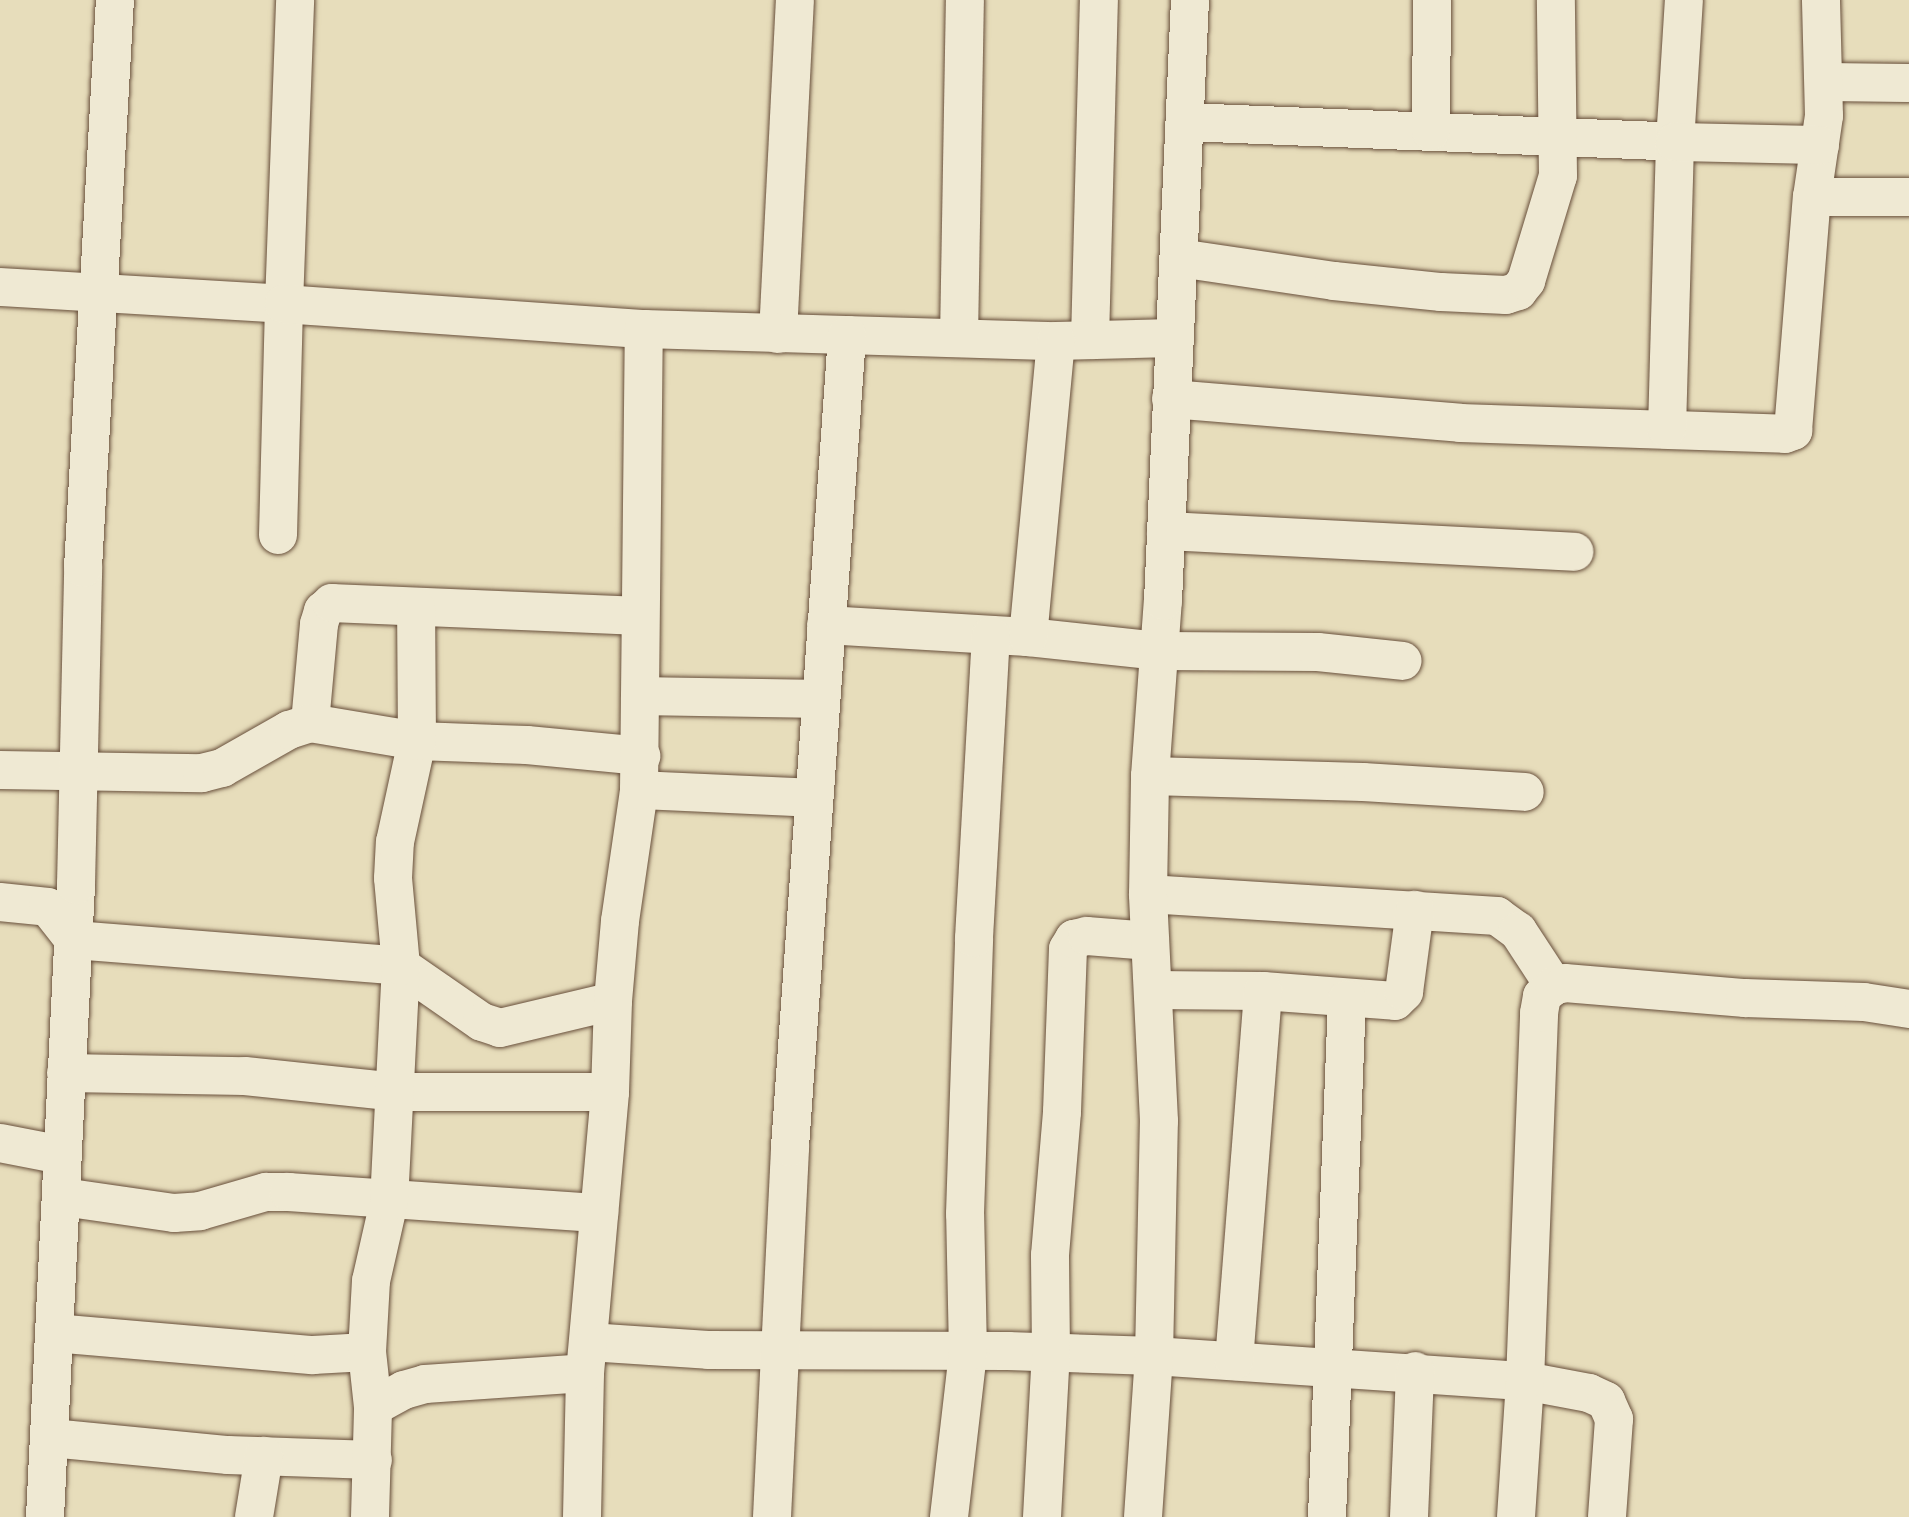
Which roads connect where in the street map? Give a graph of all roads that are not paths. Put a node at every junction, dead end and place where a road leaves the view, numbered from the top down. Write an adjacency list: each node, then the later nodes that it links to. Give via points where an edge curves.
1 (115, 0): 22 (street)
2 (295, 0): 23 (street)
3 (795, 0): 25 (street)
4 (965, 0): 27 (street)
5 (1099, 0): 29 (street)
6 (1190, 0): 13 (street)
7 (1432, 0): 14 (street)
8 (1556, 0): 15 (street)
9 (1684, 0): 16 (street)
10 (1821, 0): 11 (street)
11 (1825, 82): 12 (street); 17 (street)
12 (1909, 83)
13 (1186, 122): 14 (street); 20 (street)
14 (1431, 131): 15 (street)
15 (1560, 135): 16 (street); 20 (street, via 1555,190 1526,281 1506,295 1334,281)
16 (1675, 142): 17 (street); 31 (street)
17 (1820, 145): 18 (street)
18 (1812, 197): 19 (street); 31 (street, via 1793,431)
19 (1909, 197)
20 (1179, 258): 28 (street)
21 (0, 287): 22 (street)
22 (100, 290): 23 (street); 46 (street, via 83,568)
23 (284, 304): 24 (street); 33 (street)
24 (644, 329): 25 (street); 36 (street)
25 (778, 334): 26 (street)
26 (847, 335): 27 (street); 37 (street)
27 (959, 338): 29 (street)
28 (1174, 338): 29 (street); 30 (street)
29 (1073, 341): 38 (street)
30 (1171, 399): 31 (street, via 1460,423); 32 (street)
31 (1667, 429)
32 (1166, 531): 34 (street); 39 (street)
33 (278, 535)
34 (1574, 552)
35 (416, 608): 36 (street); 43 (street, via 332,603 323,611); 44 (street)
36 (640, 616): 41 (street)
37 (826, 625): 38 (street); 42 (street)
38 (1010, 636): 39 (street); 74 (street, via 974,938 965,1214)
39 (1160, 651): 40 (street, via 1318,652); 48 (street)
40 (1403, 661)
41 (640, 696): 42 (street); 47 (street)
42 (821, 699): 50 (street)
43 (310, 723): 44 (street); 46 (street, via 202,773)
44 (417, 741): 47 (street, via 527,745); 56 (street, via 395,842)
45 (0, 770): 46 (street)
46 (79, 773): 54 (street)
47 (640, 773): 50 (street); 61 (street)
48 (1150, 776): 49 (street); 51 (street)
49 (1525, 792)
50 (814, 798): 72 (street)
51 (1148, 894): 53 (street); 55 (street)
52 (0, 902): 54 (street, via 48,907)
53 (1415, 910): 57 (street, via 1506,921); 60 (street, via 1400,998)
54 (74, 940): 56 (street); 63 (street)
55 (1150, 941): 58 (street); 75 (street, via 1087,936 1074,939 1068,949 1050,1255)
56 (401, 966): 61 (street, via 482,1022 500,1028); 64 (street)
57 (1554, 986): 62 (street, via 1809,998); 81 (street, via 1542,996 1539,1013)
58 (1153, 990): 59 (street); 76 (street, via 1159,1121)
59 (1263, 991): 60 (street); 78 (street)
60 (1347, 999): 79 (street)
61 (613, 1001): 65 (street)
62 (1909, 1009)
63 (66, 1073): 64 (street, via 245,1076); 67 (street)
64 (396, 1092): 65 (street); 69 (street)
65 (610, 1092): 70 (street)
66 (0, 1143): 67 (street)
67 (62, 1155): 68 (street)
68 (63, 1197): 69 (street, via 174,1213 266,1192); 71 (street)
69 (389, 1202): 70 (street); 73 (street, via 371,1281)
70 (599, 1213): 77 (street)
71 (54, 1333): 73 (street, via 313,1355); 83 (street)
72 (782, 1348): 74 (street); 77 (street); 90 (street)
73 (367, 1352): 82 (street)
74 (968, 1352): 75 (street); 91 (street)
75 (1051, 1353): 76 (street); 92 (street)
76 (1154, 1356): 78 (street); 93 (street)
77 (587, 1357): 82 (street, via 425,1384); 89 (street)
78 (1234, 1361): 79 (street)
79 (1333, 1366): 80 (street); 94 (street)
80 (1415, 1371): 81 (street); 95 (street)
81 (1525, 1381): 96 (street); 97 (street, via 1606,1401 1614,1419)
82 (373, 1407): 85 (street)
83 (51, 1438): 84 (street); 86 (street)
84 (264, 1456): 85 (street); 87 (street)
85 (373, 1460): 88 (street)
86 (45, 1517)
87 (254, 1517)
88 (370, 1517)
89 (582, 1517)
90 (772, 1517)
91 (949, 1517)
92 (1042, 1517)
93 (1143, 1517)
94 (1327, 1517)
95 (1409, 1517)
96 (1516, 1517)
97 (1607, 1517)

